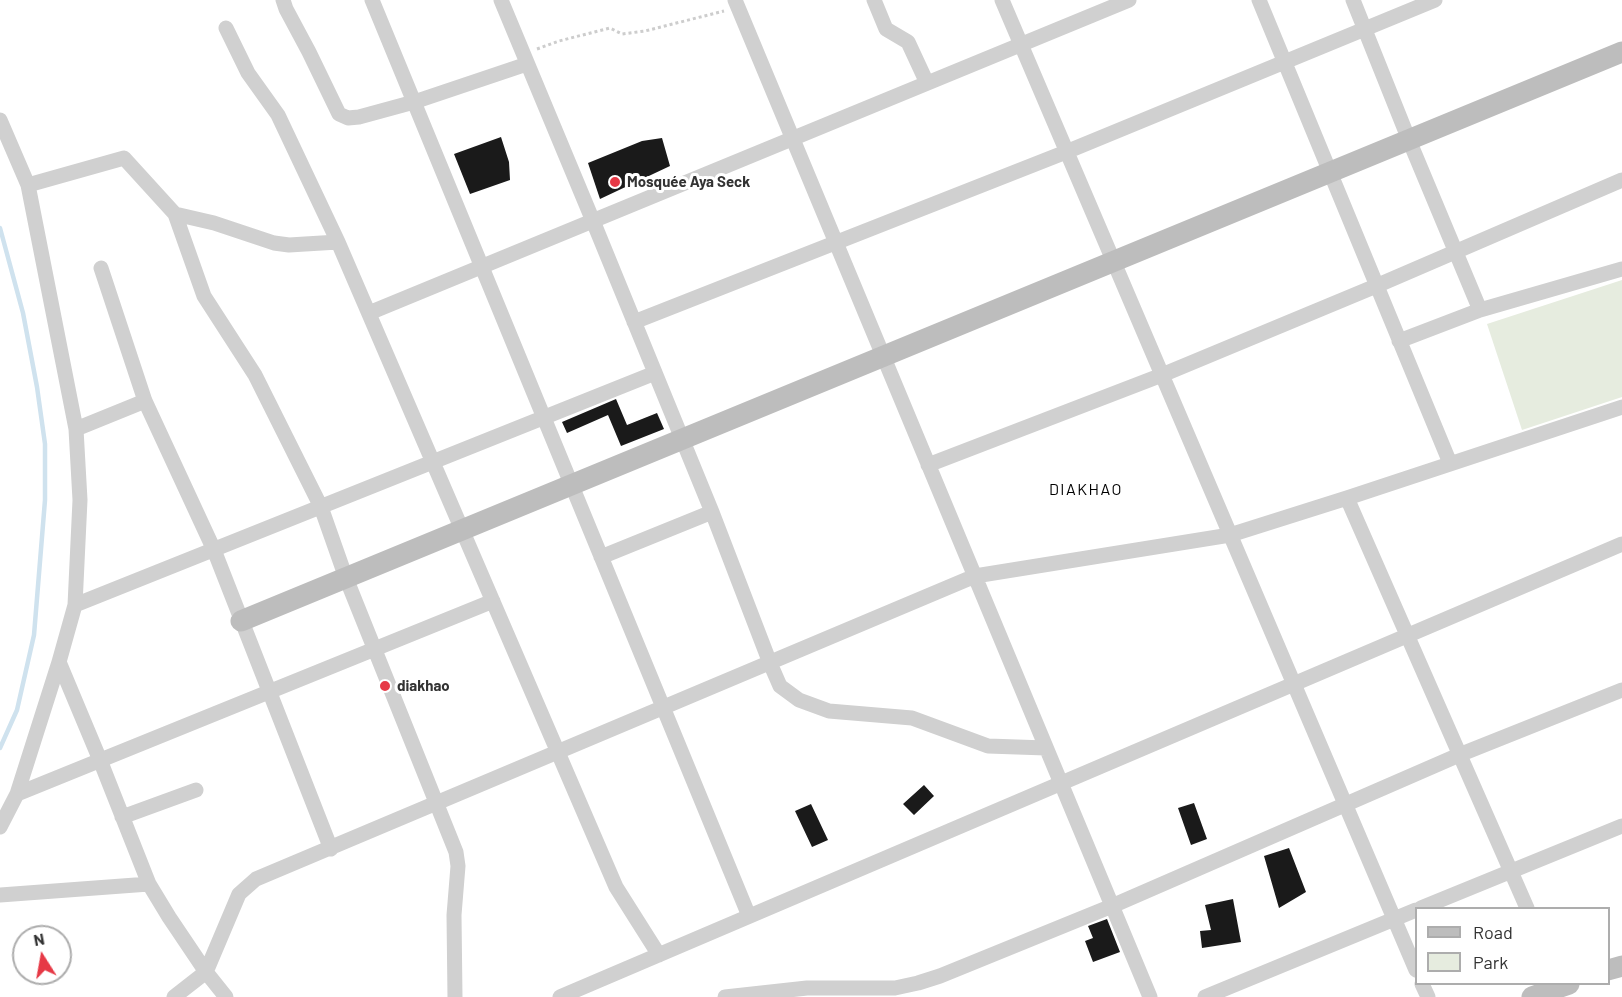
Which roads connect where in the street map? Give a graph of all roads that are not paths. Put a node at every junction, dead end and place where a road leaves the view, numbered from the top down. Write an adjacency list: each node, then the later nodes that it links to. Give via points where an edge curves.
1 (283, 0): 18 (street, via 339,114 359,117)
2 (372, 0): 18 (street)
3 (501, 0): 15 (street)
4 (874, 0): 17 (street, via 886,29 908,42)
5 (1002, 0): 13 (street)
6 (1129, 0): 13 (street)
7 (1259, 0): 16 (street)
8 (1353, 0): 12 (street)
9 (1435, 0): 12 (street)
10 (736, 4): 20 (street)
11 (226, 28): 28 (street, via 248,73 278,115)
12 (1365, 29): 16 (street); 21 (street)
13 (1021, 45): 17 (street); 22 (street)
14 (1622, 52): 21 (street)
15 (525, 59): 18 (street); 27 (street)
16 (1285, 63): 22 (street); 23 (street)
17 (927, 83): 20 (street)
18 (414, 102): 32 (street)
19 (0, 120): 25 (street)
20 (792, 139): 27 (street); 29 (street)
21 (1409, 140): 23 (street); 30 (street)
22 (1066, 152): 29 (street); 31 (street)
23 (1330, 173): 31 (street); 35 (street)
24 (1622, 180): 30 (street)
25 (28, 185): 26 (street, via 124,158); 46 (street)
26 (175, 214): 28 (street, via 274,243); 53 (street, via 204,296 255,375)
27 (593, 221): 32 (street); 38 (street)
28 (338, 242): 37 (street)
29 (836, 243): 38 (street); 40 (street)
30 (1456, 252): 35 (street); 36 (street)
31 (1113, 261): 40 (street); 42 (street)
32 (482, 267): 37 (street); 45 (street)
33 (100, 268): 43 (street)
34 (1622, 269): 36 (street)
35 (1376, 286): 39 (street); 42 (street)
36 (1480, 310): 39 (street)
37 (369, 313): 48 (street)
38 (634, 322): 41 (street)
39 (1400, 341): 49 (street)
40 (883, 357): 47 (street); 50 (street)
41 (655, 373): 45 (street); 47 (street)
42 (1162, 375): 50 (street); 56 (street)
43 (145, 400): 46 (street); 58 (street)
44 (1622, 407): 49 (street)
45 (544, 418): 48 (street); 51 (street)
46 (76, 429): 63 (street, via 80,500)
47 (682, 440): 51 (street); 54 (street)
48 (433, 462): 53 (street); 55 (street)
49 (1450, 464): 52 (street)
50 (928, 465): 60 (street)
51 (571, 485): 55 (street); 59 (street)
52 (1347, 498): 56 (street); 65 (street)
53 (321, 507): 58 (street); 61 (street)
54 (711, 512): 59 (street); 68 (street)
55 (462, 530): 61 (street); 62 (street)
56 (1230, 535): 60 (street); 69 (street)
57 (1622, 544): 65 (street)
58 (214, 550): 63 (street); 64 (street)
59 (601, 557): 72 (street)
60 (975, 576): 68 (street); 73 (street)
61 (346, 578): 64 (street); 66 (street)
62 (493, 601): 66 (street); 74 (street)
63 (75, 605): 67 (street)
64 (241, 621): 71 (street)
65 (1407, 635): 69 (street); 75 (street)
66 (375, 649): 71 (street); 80 (street)
67 (59, 662): 76 (street); 79 (street)
68 (770, 663): 72 (street); 73 (street, via 780,686 829,711 912,718 988,746)
69 (1294, 683): 77 (street); 81 (street)
70 (1622, 690): 75 (street)
71 (269, 692): 76 (street); 85 (street)
72 (663, 708): 74 (street); 93 (street)
73 (1046, 748): 77 (street)
74 (558, 752): 80 (street); 95 (street, via 616,887)
75 (1459, 754): 81 (street); 86 (street)
76 (100, 760): 79 (street); 82 (street)
77 (1061, 783): 89 (street); 93 (street)
78 (196, 790): 82 (street)
79 (17, 795): 84 (street)
80 (437, 804): 85 (street); 102 (street, via 458,866)
81 (1346, 804): 89 (street); 94 (street)
82 (122, 817): 87 (street)
83 (1622, 826): 86 (street)
84 (0, 827)
85 (331, 849): 97 (street, via 256,879 239,894)
86 (1510, 871): 90 (street); 91 (street)
87 (149, 884): 88 (street); 97 (street)
88 (0, 895)
89 (1112, 906): 103 (street, via 918,983 895,988 807,988); 104 (street)
90 (1426, 907)
91 (1526, 907)
92 (1415, 910): 94 (street)
93 (749, 916): 95 (street)
94 (1395, 919): 96 (street); 105 (street)
95 (658, 956): 99 (street)
96 (1415, 968)
97 (206, 972): 100 (street); 101 (street)
98 (1564, 988): 106 (street)
99 (571, 996)
100 (174, 997)
101 (226, 997)
102 (455, 997)
103 (725, 997)
104 (1150, 997)
105 (1205, 997)
106 (1532, 997)

